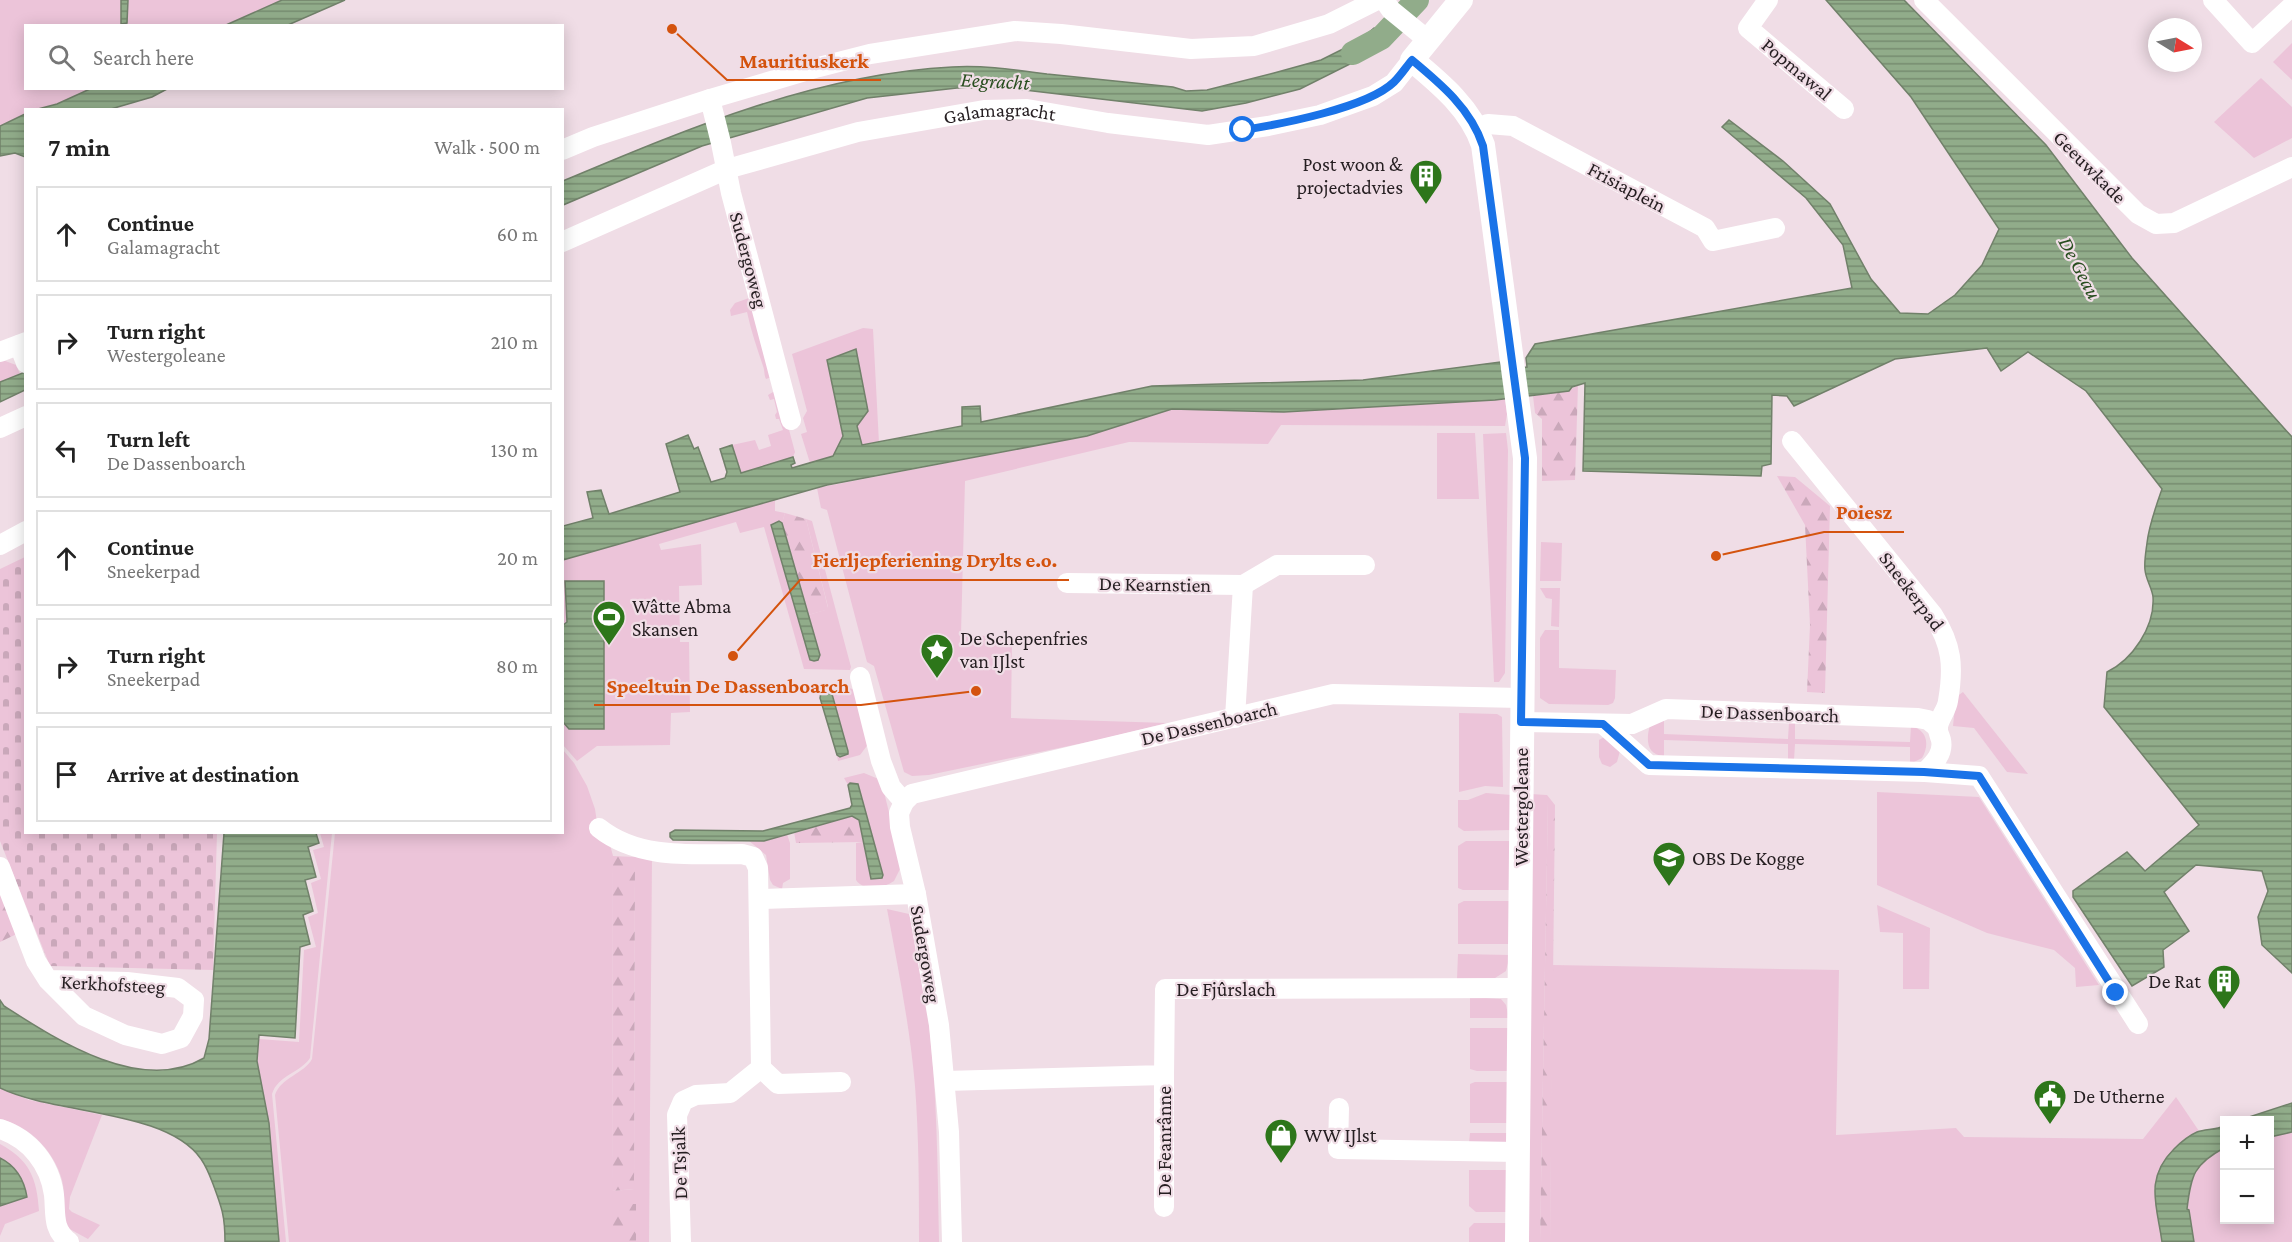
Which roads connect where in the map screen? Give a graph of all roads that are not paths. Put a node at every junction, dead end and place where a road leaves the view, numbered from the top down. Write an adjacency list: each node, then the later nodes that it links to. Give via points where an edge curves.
1 (1461, 0): 7 (street, Galamagracht)
2 (1768, 0): 10 (street, Popmawal, via 1748,28)
3 (1924, 0): 13 (street, Geeuwkade, via 2138,214 2156,224 2174,223)
4 (2213, 0): 6 (street, via 2252,43)
5 (1384, 3): 7 (street); 9 (street, via 1329,24 1254,45 1191,49 1015,31 870,54 819,67)
6 (2292, 6)
7 (1424, 37): 8 (street, Galamagracht)
8 (1412, 60): 11 (street, Westergoleane, via 1467,112); 14 (street, Galamagracht, via 1394,82 1373,96 1320,115 1268,126 1208,135 1187,134 1027,109 984,110 858,132)
9 (712, 107): 12 (street, via 593,137); 14 (street, Sudergoweg)
10 (1844, 110)
11 (1477, 128): 15 (street, Frisiaplein, via 1488,124 1513,126 1705,228 1713,241); 29 (street, Westergoleane, via 1483,146 1525,458)
12 (564, 149)
13 (2292, 167)
14 (727, 169): 16 (street, Galamagracht); 20 (street, Sudergoweg)
15 (1775, 228)
16 (564, 241)
17 (23, 350): 18 (street)
18 (0, 352)
19 (24, 417): 21 (street)
20 (791, 420)
21 (0, 428)
22 (1792, 441): 32 (street, Sneekerpad, via 1945,633 1951,654 1948,702)
23 (24, 532): 24 (street)
24 (0, 545)
25 (1365, 565): 27 (street, via 1277,565)
26 (1067, 583): 27 (street, De Kearnstien)
27 (1243, 585): 30 (street)
28 (860, 677): 34 (street, via 881,761 891,787)
29 (1521, 710): 30 (street, De Dassenboarch, via 1333,694); 31 (street, De Dassenboarch); 40 (street, Westergoleane)
30 (1235, 718): 34 (street, De Dassenboarch, via 922,790)
31 (1603, 724): 32 (street, De Dassenboarch, via 1632,724 1666,710 1918,718); 33 (street, via 1649,765)
32 (1938, 728): 33 (street, Sneekerpad, via 1942,745 1936,761)
33 (1924, 772): 41 (street, via 1979,776)
34 (904, 802): 37 (street, Sudergoweg, via 899,813 900,827)
35 (599, 828): 38 (street, via 613,839 661,854 753,857 758,868)
36 (0, 867): 39 (street, Kerkhofsteeg, via 36,961)
37 (916, 894): 38 (street); 44 (street, Sudergoweg)
38 (759, 899): 42 (street)
39 (48, 980): 39 (street, Kerkhofsteeg, via 84,1016 125,1035 162,1044 181,1038 193,1016 194,999 178,988)
40 (1519, 988): 43 (street, De Fjûrslach, via 1165,989); 48 (street, Westergoleane)
41 (2138, 1024)
42 (761, 1068): 45 (street, via 778,1084); 51 (street, De Tsjalk, via 730,1093 696,1095 684,1101 677,1115)
43 (1164, 1075): 44 (street); 49 (street, De Feanrânne)
44 (945, 1080): 52 (street, Sudergoweg)
45 (842, 1082)
46 (1339, 1108): 48 (street, via 1338,1149)
47 (0, 1129): 50 (street, via 28,1144 47,1168 55,1223)
48 (1517, 1152): 53 (street, Westergoleane)
49 (1164, 1207)
50 (69, 1242)
51 (681, 1242)
52 (952, 1242)
53 (1517, 1242)

